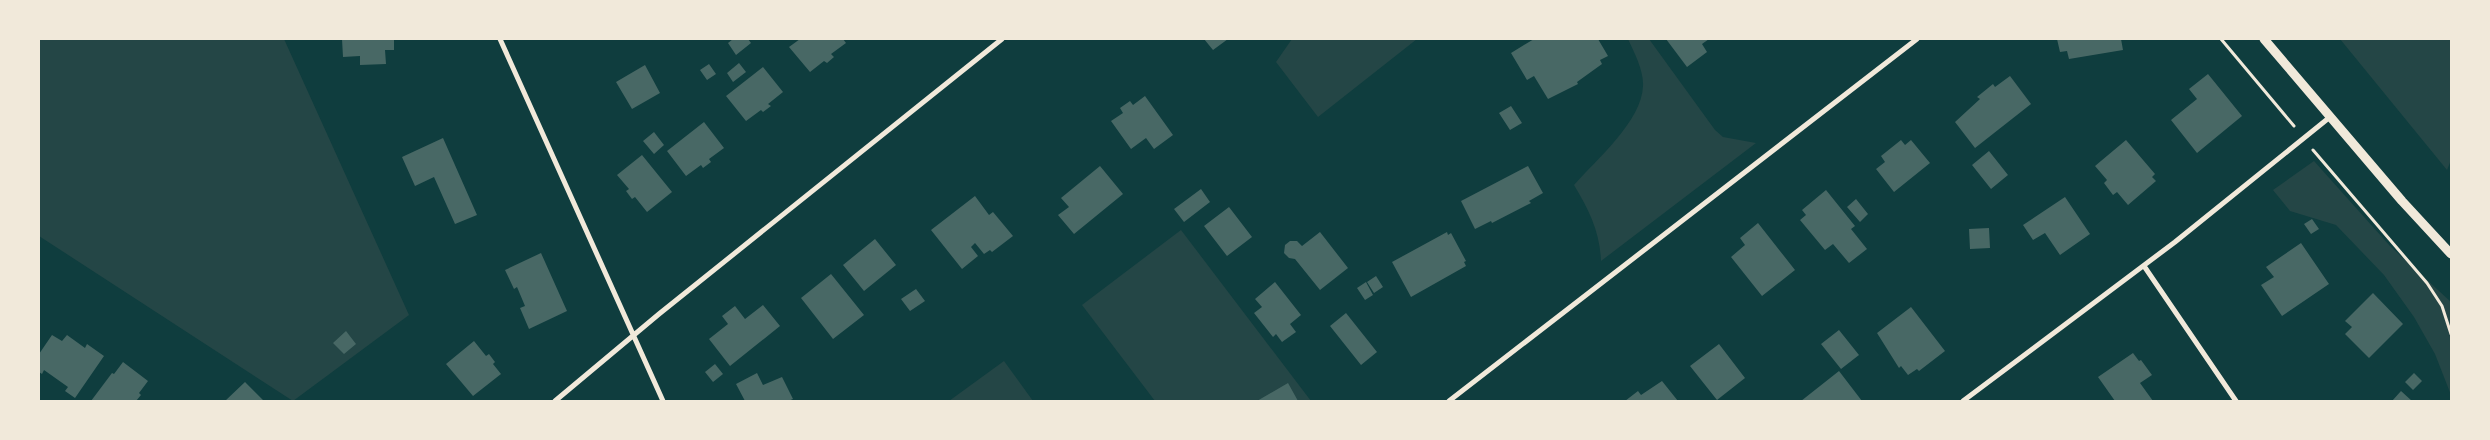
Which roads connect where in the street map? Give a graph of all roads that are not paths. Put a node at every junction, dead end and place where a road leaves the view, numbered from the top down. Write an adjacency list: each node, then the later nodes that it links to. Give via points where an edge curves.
1 (500, 39): 8 (street)
2 (1002, 39): 8 (street)
3 (1917, 39): 11 (street)
4 (2264, 39): 5 (street)
5 (2330, 117): 6 (street); 7 (street)
6 (2451, 254)
7 (2144, 266): 12 (street); 13 (street)
8 (633, 336): 9 (street); 10 (street)
9 (555, 401)
10 (662, 401)
11 (1449, 401)
12 (1963, 401)
13 (2236, 401)

